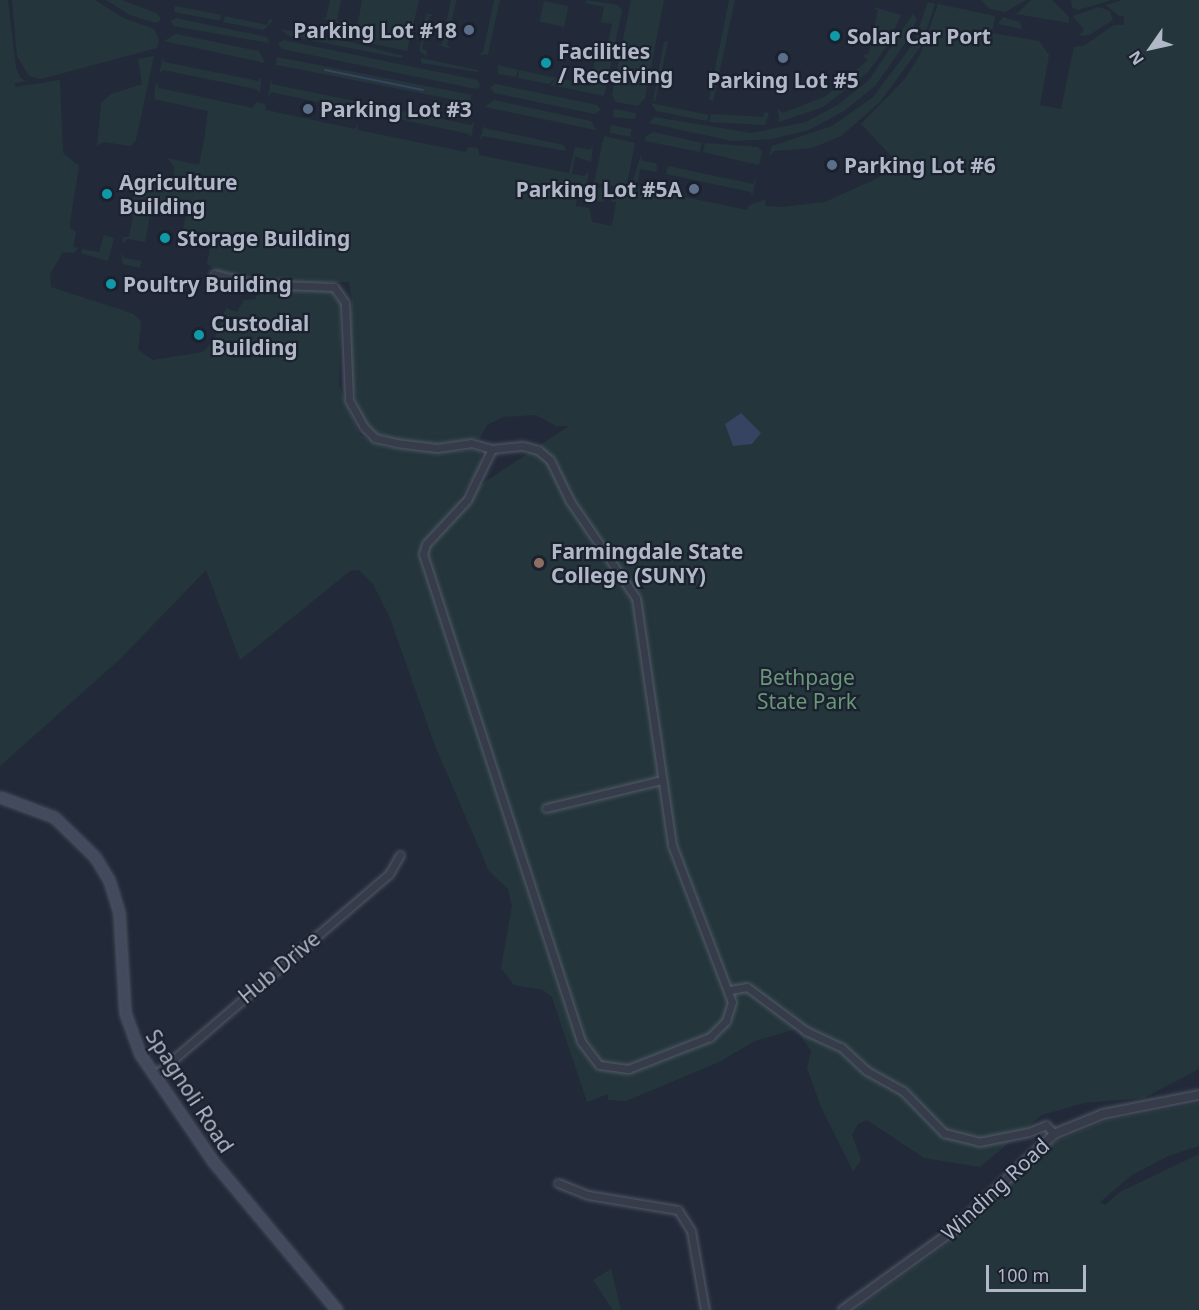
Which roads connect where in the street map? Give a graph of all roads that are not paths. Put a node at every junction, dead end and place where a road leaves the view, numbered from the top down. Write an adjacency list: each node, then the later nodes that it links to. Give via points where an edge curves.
1 (214, 274): 2 (street, via 253,284 334,287 345,303 349,400 375,438 437,448 471,443)
2 (492, 449): 3 (street, via 523,446 538,450 550,460 570,501 636,598); 7 (street, via 467,500 426,544 423,554 581,1041 591,1059 608,1069 643,1064 719,1030 731,1011)
3 (662, 780): 5 (street); 7 (street, via 672,845)
4 (0, 797): 8 (main road, Spagnoli Road, via 34,807 66,825 106,874 119,913 125,1013)
5 (546, 808)
6 (400, 855): 8 (street, Hub Drive, via 389,874)
7 (730, 990): 10 (street, via 747,987 806,1031 841,1047 867,1071 903,1091 944,1133 979,1142 1046,1125)
8 (154, 1076): 12 (main road, Spagnoli Road, via 206,1153)
9 (1199, 1095): 10 (street, Winding Road, via 1104,1114)
10 (1054, 1134): 14 (street, Winding Road, via 954,1230)
11 (558, 1184): 13 (street, via 588,1195 678,1210 691,1231)
12 (337, 1310)
13 (705, 1310)
14 (843, 1310)

